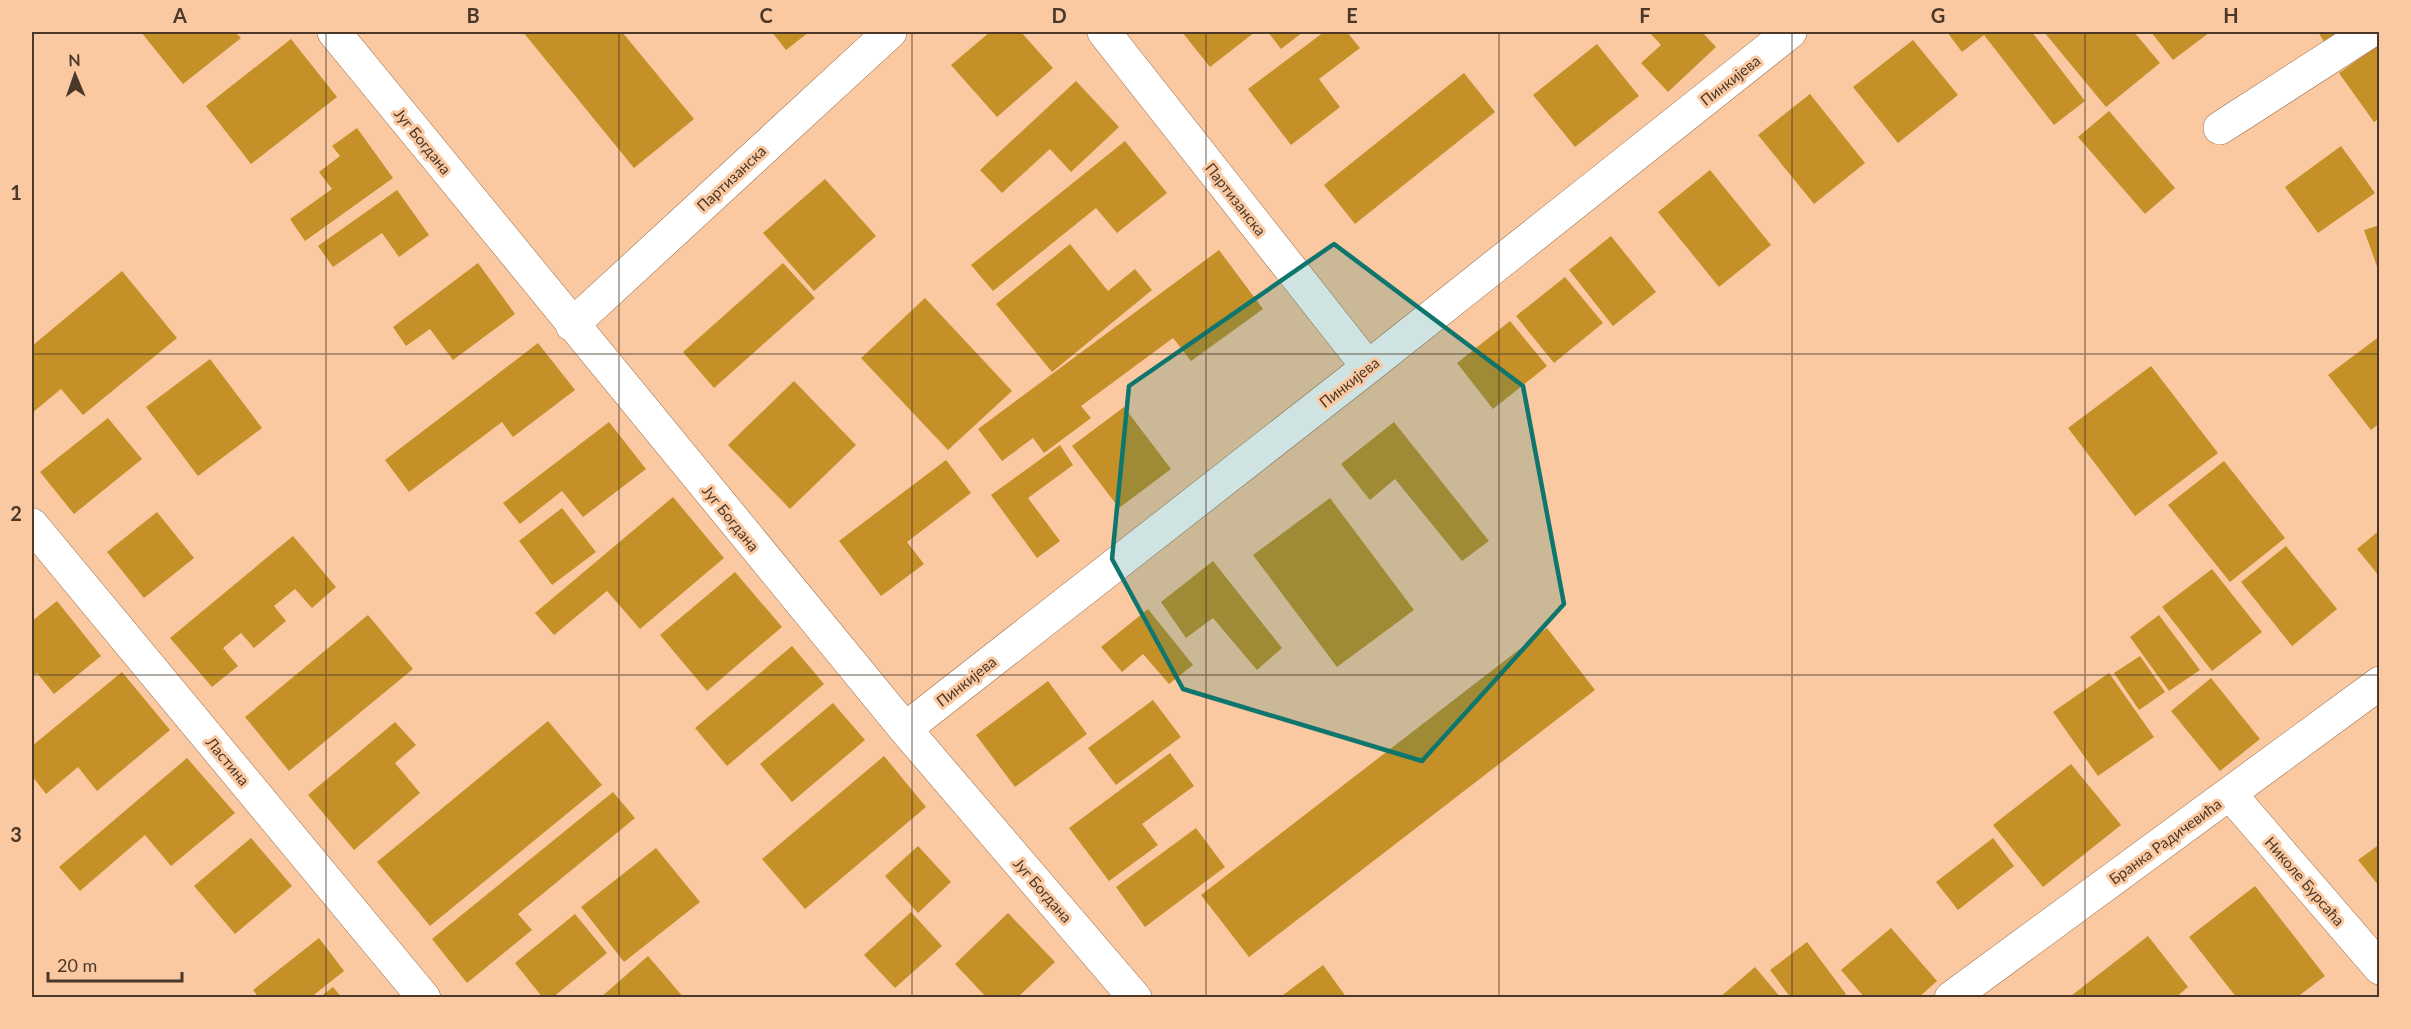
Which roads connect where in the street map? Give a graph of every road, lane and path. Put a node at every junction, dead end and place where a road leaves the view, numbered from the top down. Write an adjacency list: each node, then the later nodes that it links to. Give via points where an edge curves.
1 (334, 32): 7 (street, Југ Богдана)
2 (890, 32): 7 (street, Партизанска)
3 (1104, 32): 8 (street, Партизанска)
4 (1790, 32): 8 (street, Пинкијева)
5 (2369, 32): 6 (street)
6 (2220, 128)
7 (572, 325): 11 (street, Југ Богдана)
8 (1368, 367): 11 (street, Пинкијева)
9 (32, 525): 14 (street, Ластина)
10 (2379, 683): 12 (street, Бранка Радичевића)
11 (905, 729): 15 (street, Југ Богдана)
12 (2230, 794): 13 (street, Николе Бурсаћа); 16 (street, Бранка Радичевића)
13 (2379, 968)
14 (424, 998)
15 (1136, 998)
16 (1951, 998)

